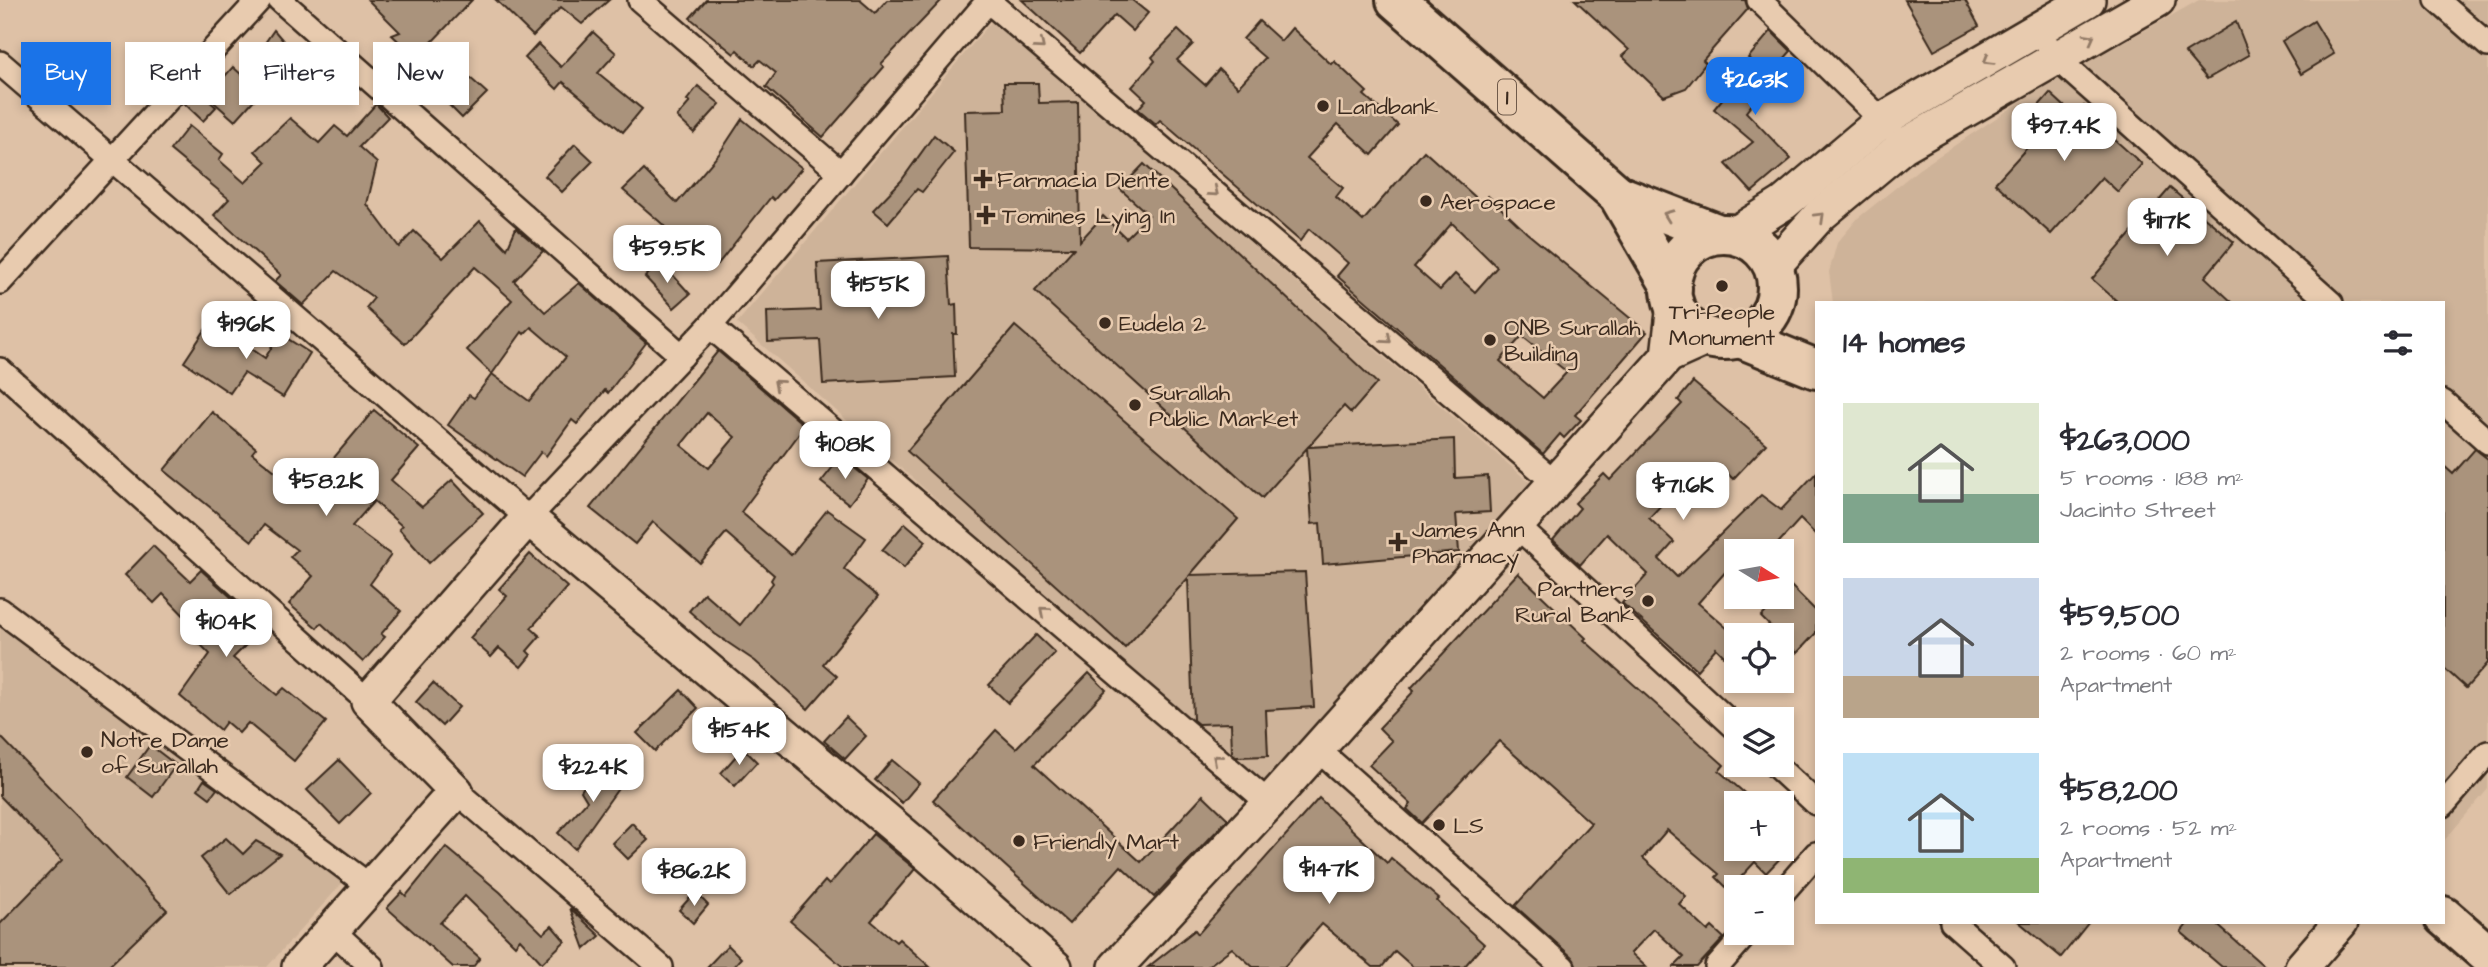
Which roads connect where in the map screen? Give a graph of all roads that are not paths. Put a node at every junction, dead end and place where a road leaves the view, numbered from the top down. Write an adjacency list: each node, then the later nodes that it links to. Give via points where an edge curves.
1 (259, 0): 16 (street)
2 (280, 0): 27 (street)
3 (640, 0): 17 (street)
4 (988, 0): 17 (street); 33 (street, one-way to 33)
5 (1396, 0): 18 (highway, 1)
6 (1759, 0): 14 (street)
7 (2088, 0): 10 (street)
8 (2158, 0): 12 (street, one-way to 8)
9 (2437, 0): 11 (street)
10 (2038, 30): 12 (street); 14 (street, one-way to 14)
11 (2488, 45)
12 (2055, 57): 15 (street); 23 (street)
13 (0, 63): 16 (street)
14 (1884, 119): 15 (street); 19 (street, via 1784,203)
15 (1903, 146): 21 (street, one-way to 15, via 1821,215)
16 (111, 160): 20 (street); 34 (street)
17 (841, 173): 24 (street)
18 (1618, 195): 19 (highway, 1, one-way to 18); 22 (highway, 1)
19 (1726, 234): 21 (highway, 1, via 1750,241 1764,252); 22 (highway, via 1698,242 1681,258)
20 (0, 282)
21 (1774, 284): 25 (highway, via 1768,318 1756,330); 26 (highway, 1)
22 (1673, 296): 25 (highway, 1, via 1687,325); 28 (street)
23 (2329, 301)
24 (710, 326): 27 (street); 44 (street, one-way to 24)
25 (1724, 338): 28 (street); 29 (highway, 1)
26 (1815, 355)
27 (682, 356): 34 (street)
28 (1668, 356): 33 (street)
29 (1815, 369)
30 (0, 370): 37 (street)
31 (2445, 404): 32 (street)
32 (2488, 442)
33 (1556, 483): 35 (street)
34 (528, 518): 37 (street); 58 (street)
35 (1518, 527): 38 (street); 39 (street)
36 (0, 610): 48 (street)
37 (368, 701): 42 (street)
38 (1724, 717)
39 (1316, 748): 44 (street); 60 (street)
40 (2488, 753): 45 (street)
41 (1788, 777): 43 (street)
42 (456, 791): 48 (street); 57 (street)
43 (1815, 802)
44 (1269, 803): 59 (street)
45 (2445, 803)
46 (1815, 855): 47 (street)
47 (1794, 879)
48 (371, 887): 52 (street)
49 (2445, 918): 54 (highway)
50 (1954, 924): 62 (street)
51 (2339, 924): 63 (street)
52 (334, 932): 55 (street); 56 (street)
53 (1736, 945): 61 (street)
54 (2488, 955)
55 (299, 967)
56 (372, 967)
57 (661, 967)
58 (1055, 967)
59 (1116, 967)
60 (1563, 967)
61 (1717, 967)
62 (2003, 967)
63 (2302, 967)

